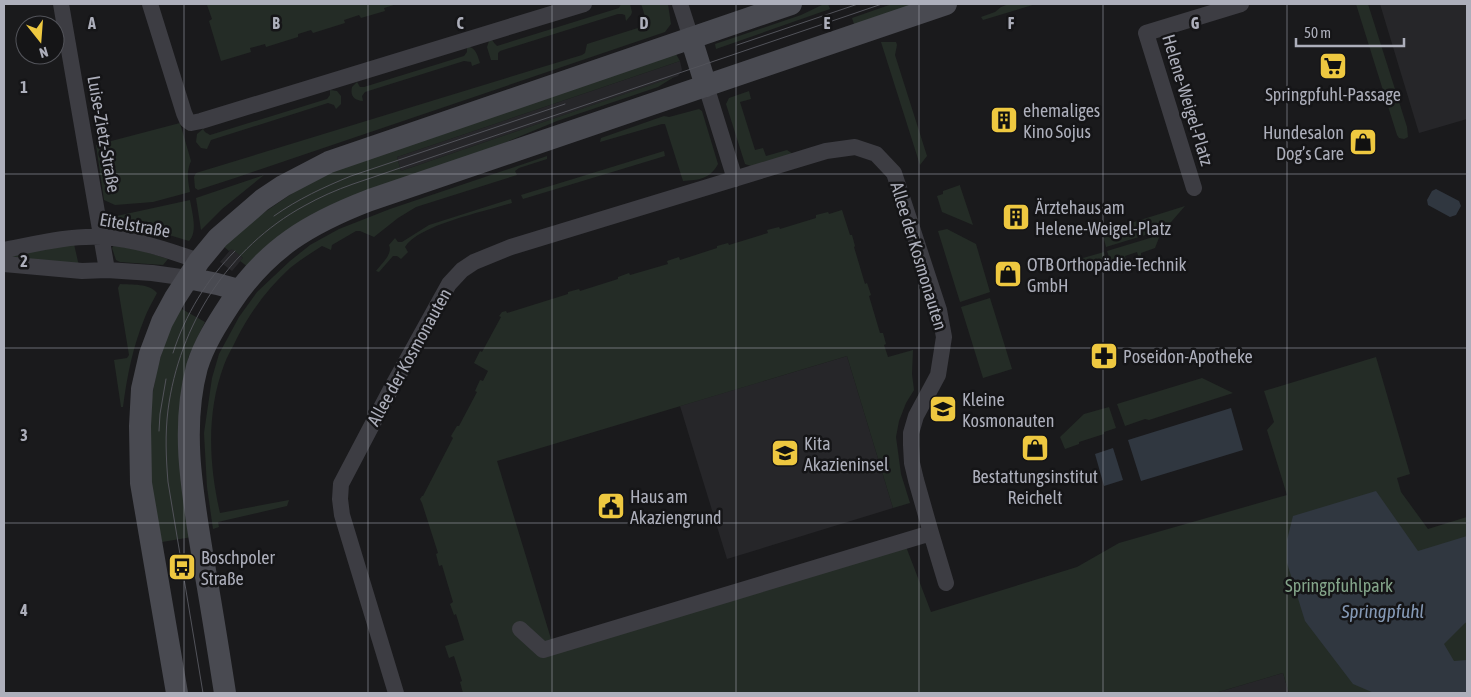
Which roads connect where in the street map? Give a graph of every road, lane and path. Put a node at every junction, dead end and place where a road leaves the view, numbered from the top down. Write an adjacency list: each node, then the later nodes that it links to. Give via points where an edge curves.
1 (61, 4): 12 (street, Luise-Zietz-Straße)
2 (150, 4): 3 (street, via 184,113 191,123)
3 (584, 4)
4 (680, 4): 8 (street)
5 (791, 4): 8 (main road)
6 (946, 4): 9 (main road)
7 (1242, 4): 11 (street, Helene-Weigel-Platz, via 1146,33)
8 (691, 38): 9 (main road); 16 (main road, via 329,162 262,200 218,238)
9 (706, 86): 10 (street); 17 (main road, via 328,217 285,244)
10 (735, 179): 18 (street, Allee der Kosmonauten, via 826,150 855,147 876,154 894,173 939,310 944,337 938,375 916,416 911,434 912,463); 23 (street, Allee der Kosmonauten, via 511,247 474,262 449,284 341,484 342,515)
11 (1194, 188)
12 (102, 237): 13 (street, Eitelstraße); 15 (street, Luise-Zietz-Straße); 16 (street, Eitelstraße, via 179,254)
13 (4, 250)
14 (4, 264): 15 (street)
15 (107, 270): 16 (street, via 152,273)
16 (193, 270): 17 (main road, via 218,270); 21 (main road, via 174,298 150,354 142,389 140,426 141,483)
17 (239, 290): 22 (main road, via 214,330 198,366 188,426 190,473)
18 (931, 533): 19 (street, Allee der Kosmonauten); 20 (street, via 543,650)
19 (946, 583)
20 (520, 629)
21 (177, 693)
22 (225, 693)
23 (396, 693)

